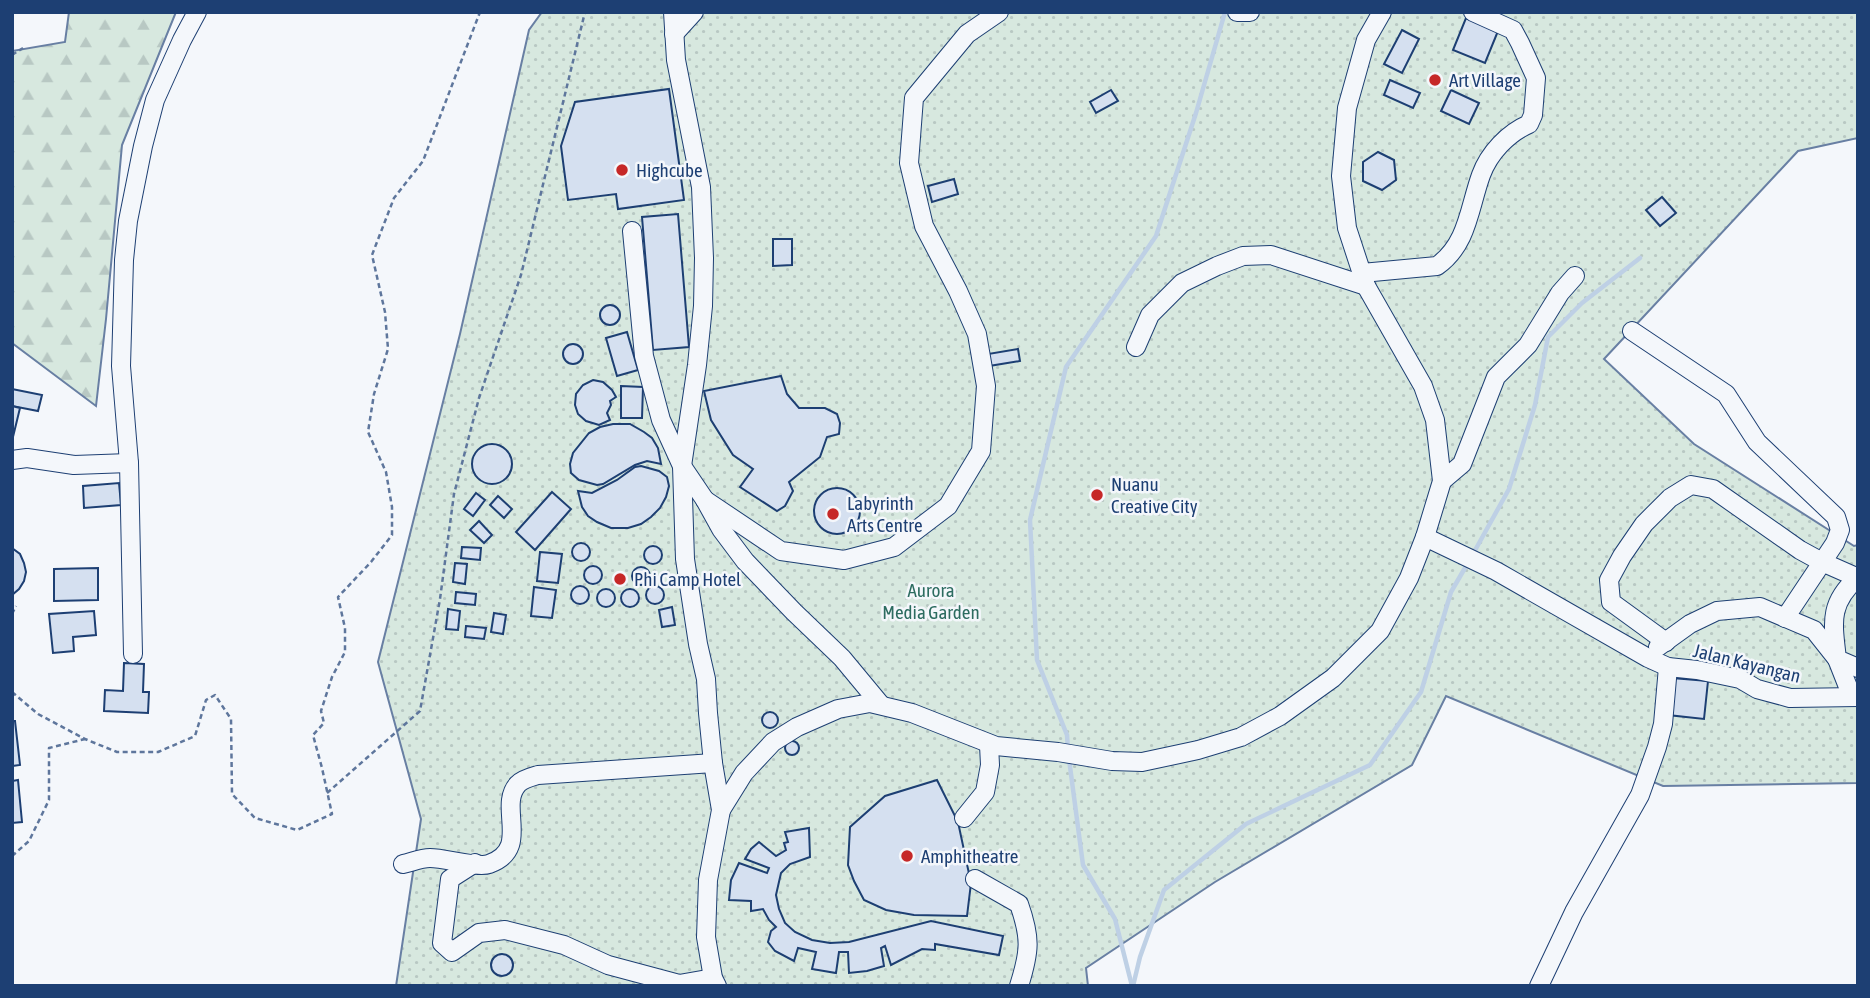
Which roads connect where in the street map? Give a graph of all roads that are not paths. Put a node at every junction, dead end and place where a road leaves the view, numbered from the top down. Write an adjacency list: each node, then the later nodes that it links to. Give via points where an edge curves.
1 (197, 12): 16 (street, via 155,100 128,221 121,366)
2 (673, 12): 9 (street)
3 (694, 12): 9 (street)
4 (999, 12): 19 (street, via 967,34 914,98 909,163 924,226 977,334 986,386 981,451 948,506 894,547 844,560 781,551)
5 (1250, 12): 8 (street)
6 (1382, 12): 12 (street, via 1366,40 1347,108 1341,176 1347,228)
7 (1473, 12): 12 (street, via 1513,30 1536,78 1533,115 1529,124 1501,143 1482,173 1463,235 1446,260 1437,267)
8 (1239, 13)
9 (674, 34): 17 (street, via 701,187 704,258 697,365)
10 (632, 231): 17 (street, via 644,356 661,419)
11 (1576, 276): 18 (street, via 1528,345 1496,376 1462,464)
12 (1364, 280): 14 (street, via 1271,255 1243,256 1182,283 1150,315); 18 (street, via 1423,386 1435,420)
13 (1632, 331): 21 (street, via 1726,394 1757,442 1836,517 1840,530)
14 (1136, 347)
15 (12, 460): 16 (street)
16 (129, 463): 25 (street)
17 (682, 466): 19 (street); 33 (street, via 685,559 706,679)
18 (1442, 481): 20 (street)
19 (705, 500): 31 (street, via 745,561 842,658)
20 (1425, 537): 26 (street, Jalan Kayangan, via 1496,571); 32 (street, via 1380,631 1334,678 1241,737 1142,762)
21 (1822, 562): 22 (street); 23 (street); 24 (street, via 1713,489 1690,485 1644,524 1609,580 1611,602)
22 (1857, 577): 27 (street, via 1835,605)
23 (1785, 618): 24 (street, via 1760,607 1717,611); 27 (street, via 1814,631)
24 (1666, 642): 26 (street)
25 (133, 653)
26 (1648, 657): 28 (street, Jalan Kayangan)
27 (1837, 660): 29 (street); 30 (street)
28 (1668, 667): 30 (street, Jalan Kayangan, via 1740,679 1790,698); 41 (street, via 1657,747 1640,795 1574,912)
29 (1858, 668)
30 (1855, 696)
31 (881, 705): 32 (street); 34 (street, via 838,709 773,742 744,773)
32 (989, 745): 35 (street, via 985,792)
33 (713, 763): 34 (street); 36 (street, via 538,775 520,781 512,792 513,836 505,855 488,865)
34 (721, 810): 39 (street, via 708,880 706,936)
35 (964, 818)
36 (475, 863): 37 (street, via 428,858); 39 (street, via 450,879 442,943 452,952 479,933 505,930 678,984)
37 (403, 864)
38 (975, 879): 40 (street, via 1019,904 1029,954)
39 (715, 982)
40 (1019, 986)
41 (1539, 986)

